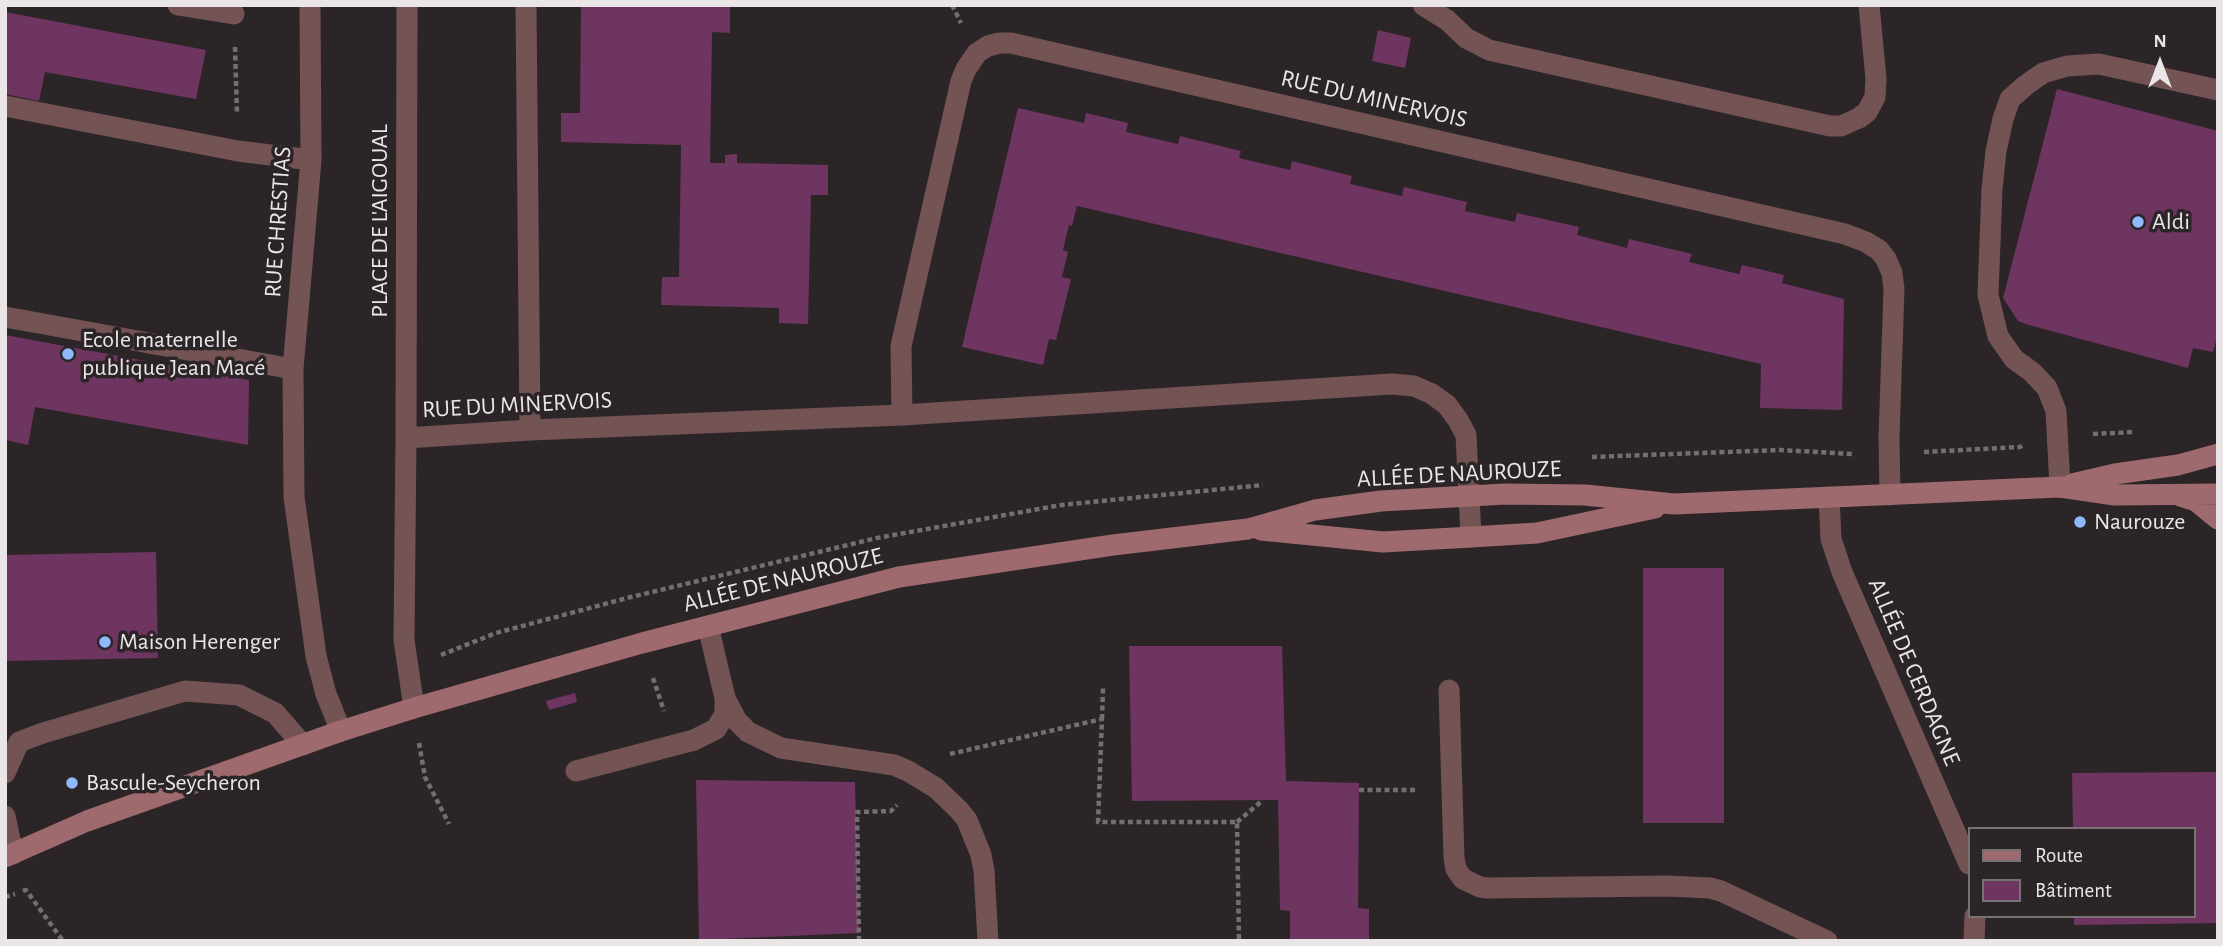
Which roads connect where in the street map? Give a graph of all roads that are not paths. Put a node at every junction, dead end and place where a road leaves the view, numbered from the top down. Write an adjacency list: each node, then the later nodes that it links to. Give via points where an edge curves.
1 (178, 5): 7 (street)
2 (310, 5): 10 (street, RUE CHRESTIAS)
3 (407, 5): 15 (street, PLACE DE L'AIGOUAL)
4 (526, 5): 14 (street)
5 (1423, 5): 6 (street, via 1489,50 1830,126 1859,118 1875,97)
6 (1869, 5)
7 (234, 15)
8 (2218, 90): 17 (street, via 2099,64 2067,66 2043,74 2010,99 1996,151 1988,295 1998,336 2014,359 2047,388 2056,411)
9 (5, 106): 10 (street, via 238,151)
10 (311, 160): 12 (street, RUE CHRESTIAS)
11 (5, 317): 12 (street)
12 (293, 369): 31 (street, RUE CHRESTIAS, via 294,497 316,656)
13 (902, 415): 14 (street, RUE DU MINERVOIS); 19 (street, RUE DU MINERVOIS, via 901,346 961,81 977,53 1011,43 1866,242 1886,259 1894,289); 21 (street, RUE DU MINERVOIS, via 1414,386 1447,405 1466,435)
14 (530, 430): 15 (street, RUE DU MINERVOIS)
15 (406, 438): 30 (street, RUE DU MINERVOIS, via 404,640)
16 (2218, 454): 17 (street, ALLÉE DE NAUROUZE)
17 (2060, 487): 19 (street, ALLÉE DE NAUROUZE); 20 (street, ALLÉE DE NAUROUZE, via 2115,495)
18 (2218, 494): 20 (street, ALLÉE DE NAUROUZE)
19 (1890, 495): 22 (street, ALLÉE DE NAUROUZE)
20 (2178, 495): 24 (street)
21 (1469, 497): 23 (street, ALLÉE DE NAUROUZE, via 1585,495); 25 (street, ALLÉE DE NAUROUZE, via 1315,510); 26 (street, RUE DU MINERVOIS)
22 (1829, 497): 23 (street, ALLÉE DE NAUROUZE); 37 (street, ALLÉE DE CERDAGNE, via 1831,539 1842,572)
23 (1674, 504): 26 (street, ALLÉE DE NAUROUZE, via 1536,533)
24 (2218, 519)
25 (1248, 528): 26 (street, ALLÉE DE NAUROUZE, via 1383,542); 27 (street, ALLÉE DE NAUROUZE, via 900,577)
26 (1471, 537)
27 (708, 626): 29 (street); 30 (street, ALLÉE DE NAUROUZE)
28 (1449, 690): 40 (street, via 1454,863 1463,879 1487,888 1710,888)
29 (724, 698): 33 (street, via 724,714 716,729 705,735); 39 (street, via 748,732 781,748 894,765 953,804 967,820 984,870)
30 (414, 708): 31 (street, ALLÉE DE NAUROUZE)
31 (341, 731): 32 (street, ALLÉE DE NAUROUZE)
32 (303, 745): 34 (street, via 275,713 239,695 185,691 19,742); 36 (street, ALLÉE DE NAUROUZE, via 87,821)
33 (576, 771)
34 (5, 774)
35 (5, 816): 36 (street)
36 (9, 855)
37 (1968, 862)
38 (1975, 918): 41 (street)
39 (988, 941)
40 (1827, 941)
41 (1974, 941)

